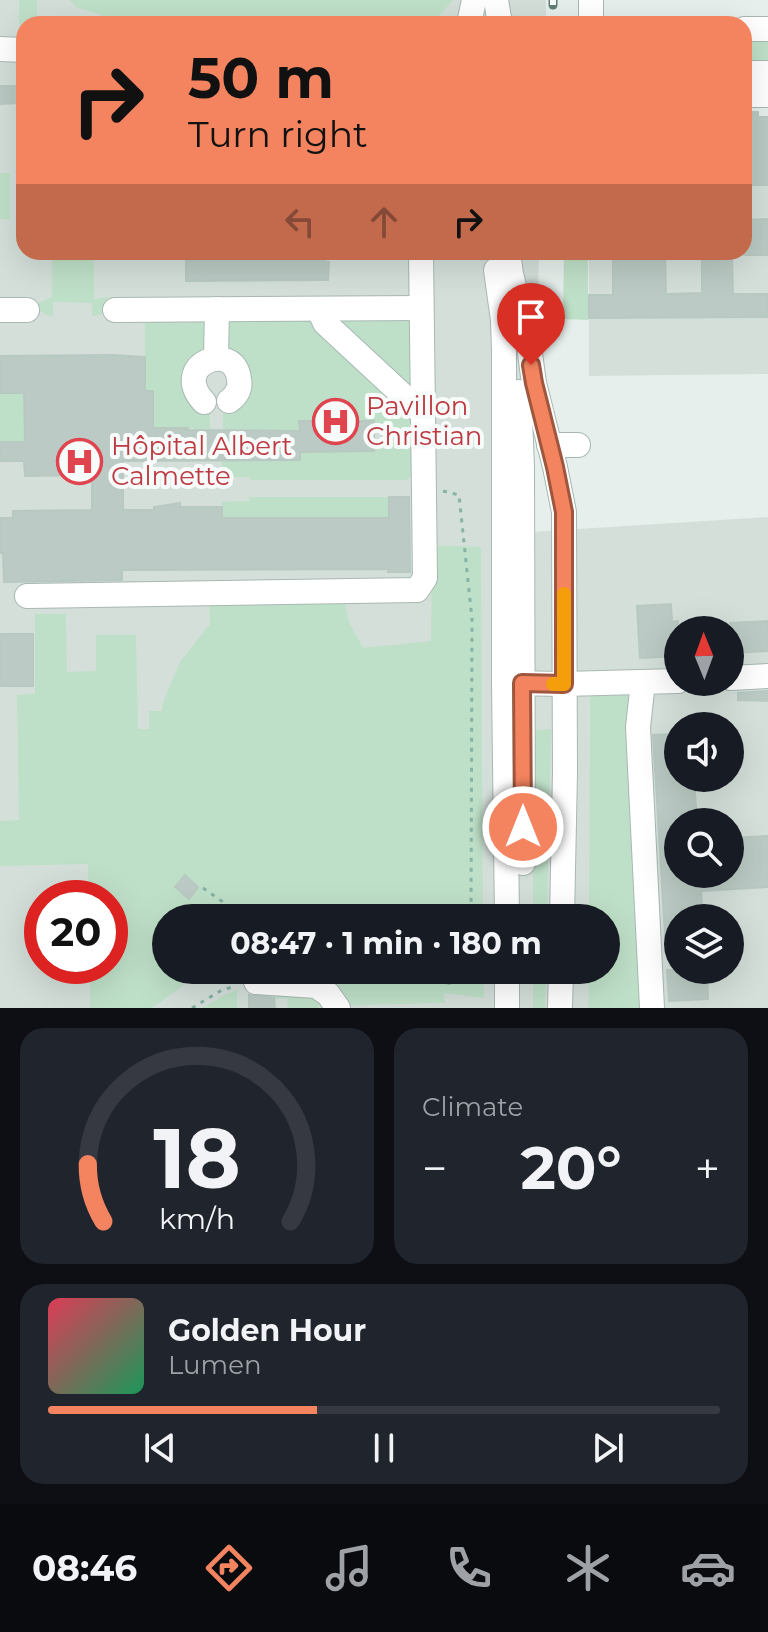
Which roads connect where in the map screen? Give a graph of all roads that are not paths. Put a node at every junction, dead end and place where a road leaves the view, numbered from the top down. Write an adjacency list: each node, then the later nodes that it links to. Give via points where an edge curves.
1 (421, 260): 4 (street)
2 (493, 260): 10 (street)
3 (510, 263): 15 (street); 16 (street)
4 (421, 308): 9 (street); 14 (street)
5 (217, 309): 8 (street); 9 (street); 11 (street)
6 (0, 310): 7 (street)
7 (27, 310)
8 (115, 310)
9 (319, 310): 14 (street, via 325,323)
10 (504, 350): 15 (street); 23 (street)
11 (216, 358): 12 (street, via 231,363 239,376 238,392); 13 (street, via 202,363 194,376 195,390)
12 (229, 401)
13 (204, 402)
14 (423, 414): 18 (street, via 425,578 417,590)
15 (521, 437): 23 (street)
16 (549, 445): 17 (street); 24 (street, via 564,512)
17 (578, 445)
18 (27, 596)
19 (768, 676): 20 (street)
20 (744, 677)
21 (664, 681): 22 (street)
22 (643, 682): 24 (street); 36 (street, via 638,727)
23 (513, 683): 24 (street); 25 (street); 26 (street)
24 (564, 684): 27 (street)
25 (507, 904)
26 (522, 904)
27 (562, 904)
28 (286, 984): 32 (street, via 316,986)
29 (507, 984): 33 (street)
30 (523, 984): 34 (street)
31 (561, 984): 35 (street)
32 (338, 1008)
33 (507, 1008)
34 (524, 1008)
35 (560, 1008)
36 (652, 1008)

